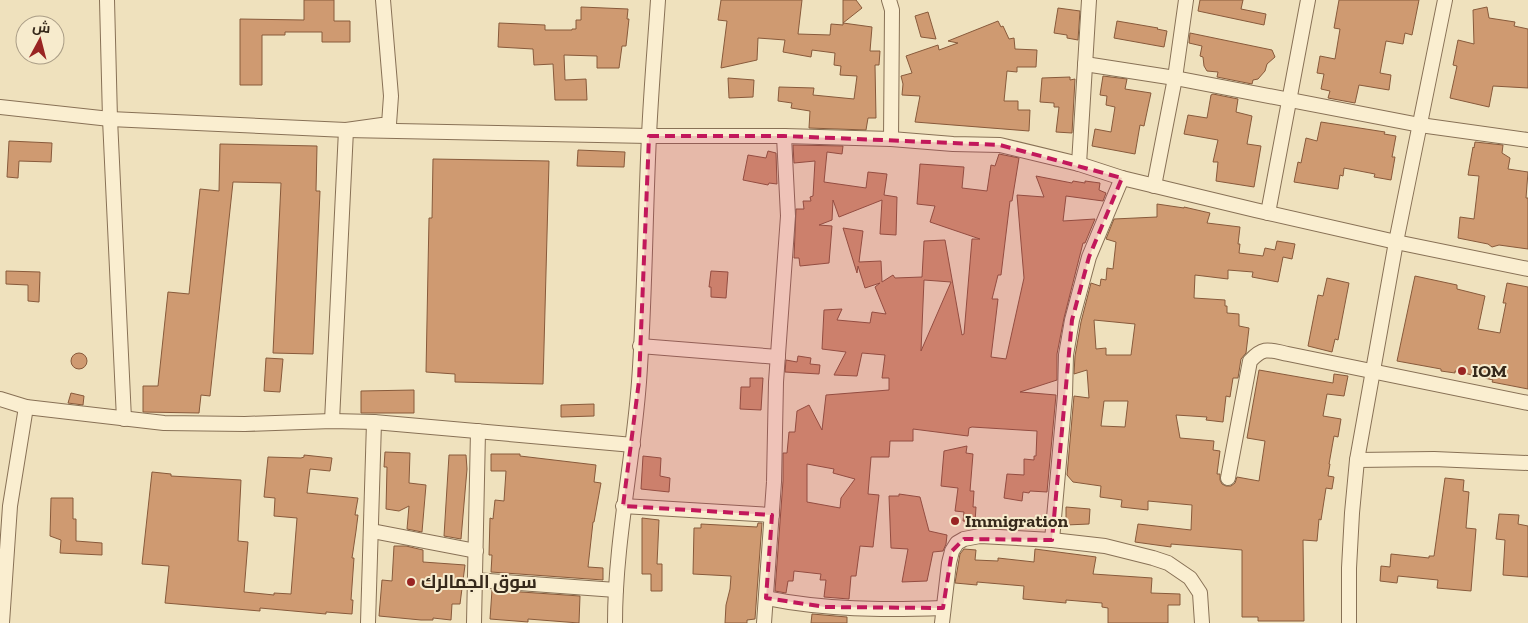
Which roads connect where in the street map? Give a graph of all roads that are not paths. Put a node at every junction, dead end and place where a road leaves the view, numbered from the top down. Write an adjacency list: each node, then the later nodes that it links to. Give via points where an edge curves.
1 (107, 0): 13 (street)
2 (383, 0): 15 (street, via 391,96 389,124)
3 (658, 0): 16 (street)
4 (888, 0): 18 (street, via 892,10)
5 (1089, 0): 9 (street)
6 (1186, 0): 10 (street)
7 (1308, 0): 11 (street)
8 (1444, 0): 14 (street)
9 (1086, 64): 10 (street); 20 (street)
10 (1175, 78): 11 (street); 22 (street)
11 (1290, 101): 14 (street); 23 (street)
12 (0, 107): 13 (street)
13 (110, 120): 15 (street); 32 (street)
14 (1420, 125): 19 (street); 24 (street)
15 (346, 130): 16 (street); 33 (street)
16 (649, 136): 17 (street); 26 (street)
17 (784, 136): 18 (street); 27 (street, via 788,216)
18 (891, 139): 20 (street, via 1000,145)
19 (1528, 140)
20 (1079, 164): 21 (street)
21 (1122, 178): 22 (street); 44 (street, via 1089,257 1072,320 1066,355)
22 (1154, 186): 23 (street)
23 (1268, 213): 24 (street)
24 (1396, 242): 25 (street); 28 (street)
25 (1528, 268)
26 (640, 346): 27 (street); 36 (street)
27 (778, 357): 42 (street)
28 (1373, 371): 30 (street); 37 (street); 39 (street, via 1269,350 1259,352 1250,361)
29 (0, 400): 31 (street)
30 (1528, 403)
31 (26, 407): 32 (street); 40 (street)
32 (124, 419): 33 (street, via 207,424)
33 (332, 421): 34 (street)
34 (374, 422): 35 (street); 43 (street)
35 (478, 431): 36 (street); 45 (street)
36 (633, 445): 41 (street)
37 (1357, 460): 38 (street); 57 (street, via 1349,568)
38 (1528, 463)
39 (1228, 478)
40 (5, 506): 50 (street)
41 (623, 506): 42 (street); 47 (street)
42 (772, 515): 48 (street)
43 (372, 531): 45 (street); 51 (street)
44 (1052, 540): 49 (street, via 980,536 957,543 949,563); 56 (street, via 1105,546 1168,563 1190,578 1200,593)
45 (476, 551): 46 (street)
46 (475, 580): 47 (street); 52 (street)
47 (616, 590): 53 (street)
48 (766, 598): 49 (street, via 874,610); 54 (street)
49 (944, 608): 55 (street)
50 (2, 623)
51 (368, 623)
52 (474, 623)
53 (615, 623)
54 (764, 623)
55 (942, 623)
56 (1202, 623)
57 (1349, 623)

